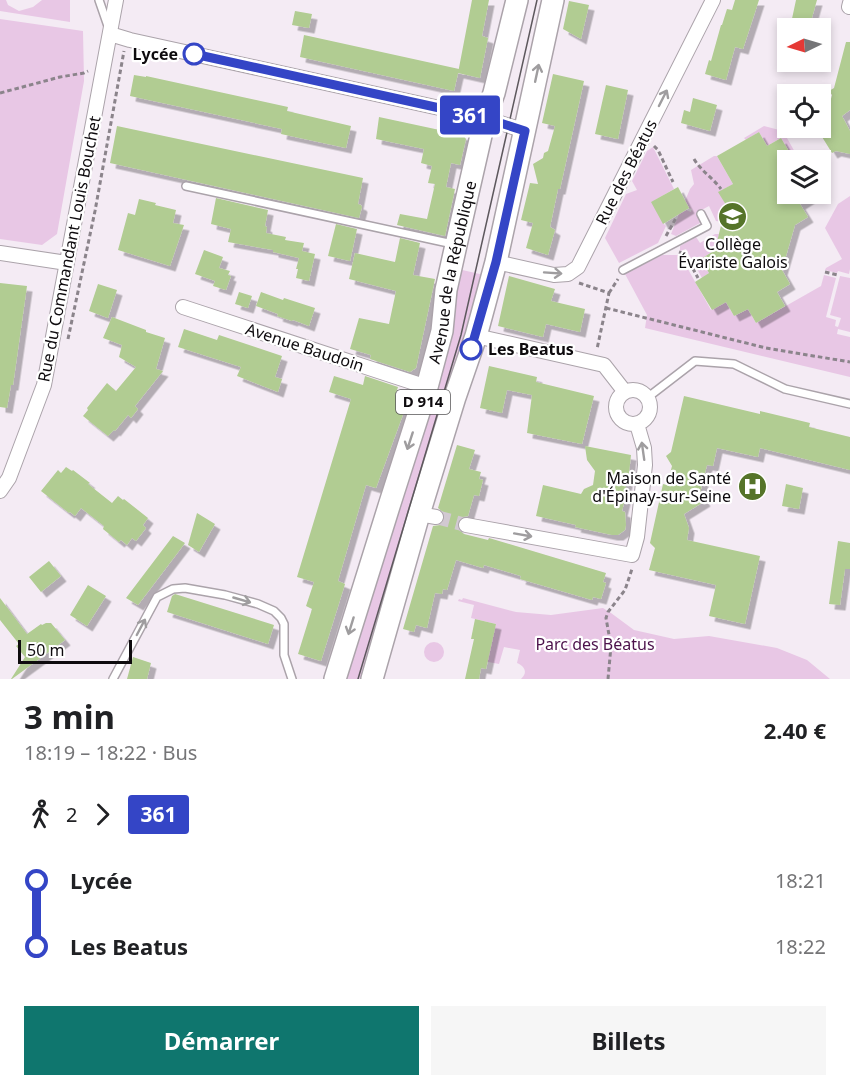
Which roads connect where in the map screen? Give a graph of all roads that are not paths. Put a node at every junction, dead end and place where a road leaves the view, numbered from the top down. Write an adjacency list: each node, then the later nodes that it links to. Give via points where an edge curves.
1 (99, 0): 6 (lane)
2 (116, 0): 6 (street, Rue du Commandant Louis Bouchet)
3 (517, 0): 7 (main road, Avenue de la République / D 914)
4 (553, 0): 8 (main road, Avenue de la République / D 914, one-way to 4)
5 (712, 0): 13 (street, Rue des Béatus, one-way to 5, via 554,275 568,274 578,267)
6 (110, 34): 7 (street); 14 (street, Rue du Commandant Louis Bouchet)
7 (485, 118): 8 (street); 11 (main road, Avenue de la République / D 914)
8 (525, 131): 13 (main road, Avenue de la République / D 914)
9 (186, 186): 11 (lane)
10 (701, 214): 15 (lane, via 707,226)
11 (456, 245): 18 (main road, Avenue de la République / D 914)
12 (0, 253): 14 (street)
13 (496, 262): 17 (main road, Avenue de la République / D 914)
14 (67, 263): 23 (street, Rue du Commandant Louis Bouchet, via 44,385 9,478)
15 (624, 270)
16 (183, 307): 18 (street, Avenue Baudoin)
17 (476, 336): 19 (street, via 604,365); 28 (main road, Avenue de la République / D 914, via 455,397 428,516)
18 (428, 387): 27 (main road, Avenue de la République / D 914, one-way to 27)
19 (625, 392): 20 (street, via 634,391); 22 (street, via 617,400 616,411 621,420)
20 (646, 398): 21 (lane, via 695,361 734,364 785,389); 22 (street, via 650,408)
21 (850, 404)
22 (637, 424): 24 (street, one-way to 22, via 632,555 645,465)
23 (0, 491)
24 (466, 525)
25 (113, 679): 26 (lane, one-way to 26, via 157,597 185,588 225,595 274,611 284,624 284,655)
26 (292, 679)
27 (335, 679)
28 (372, 679)

